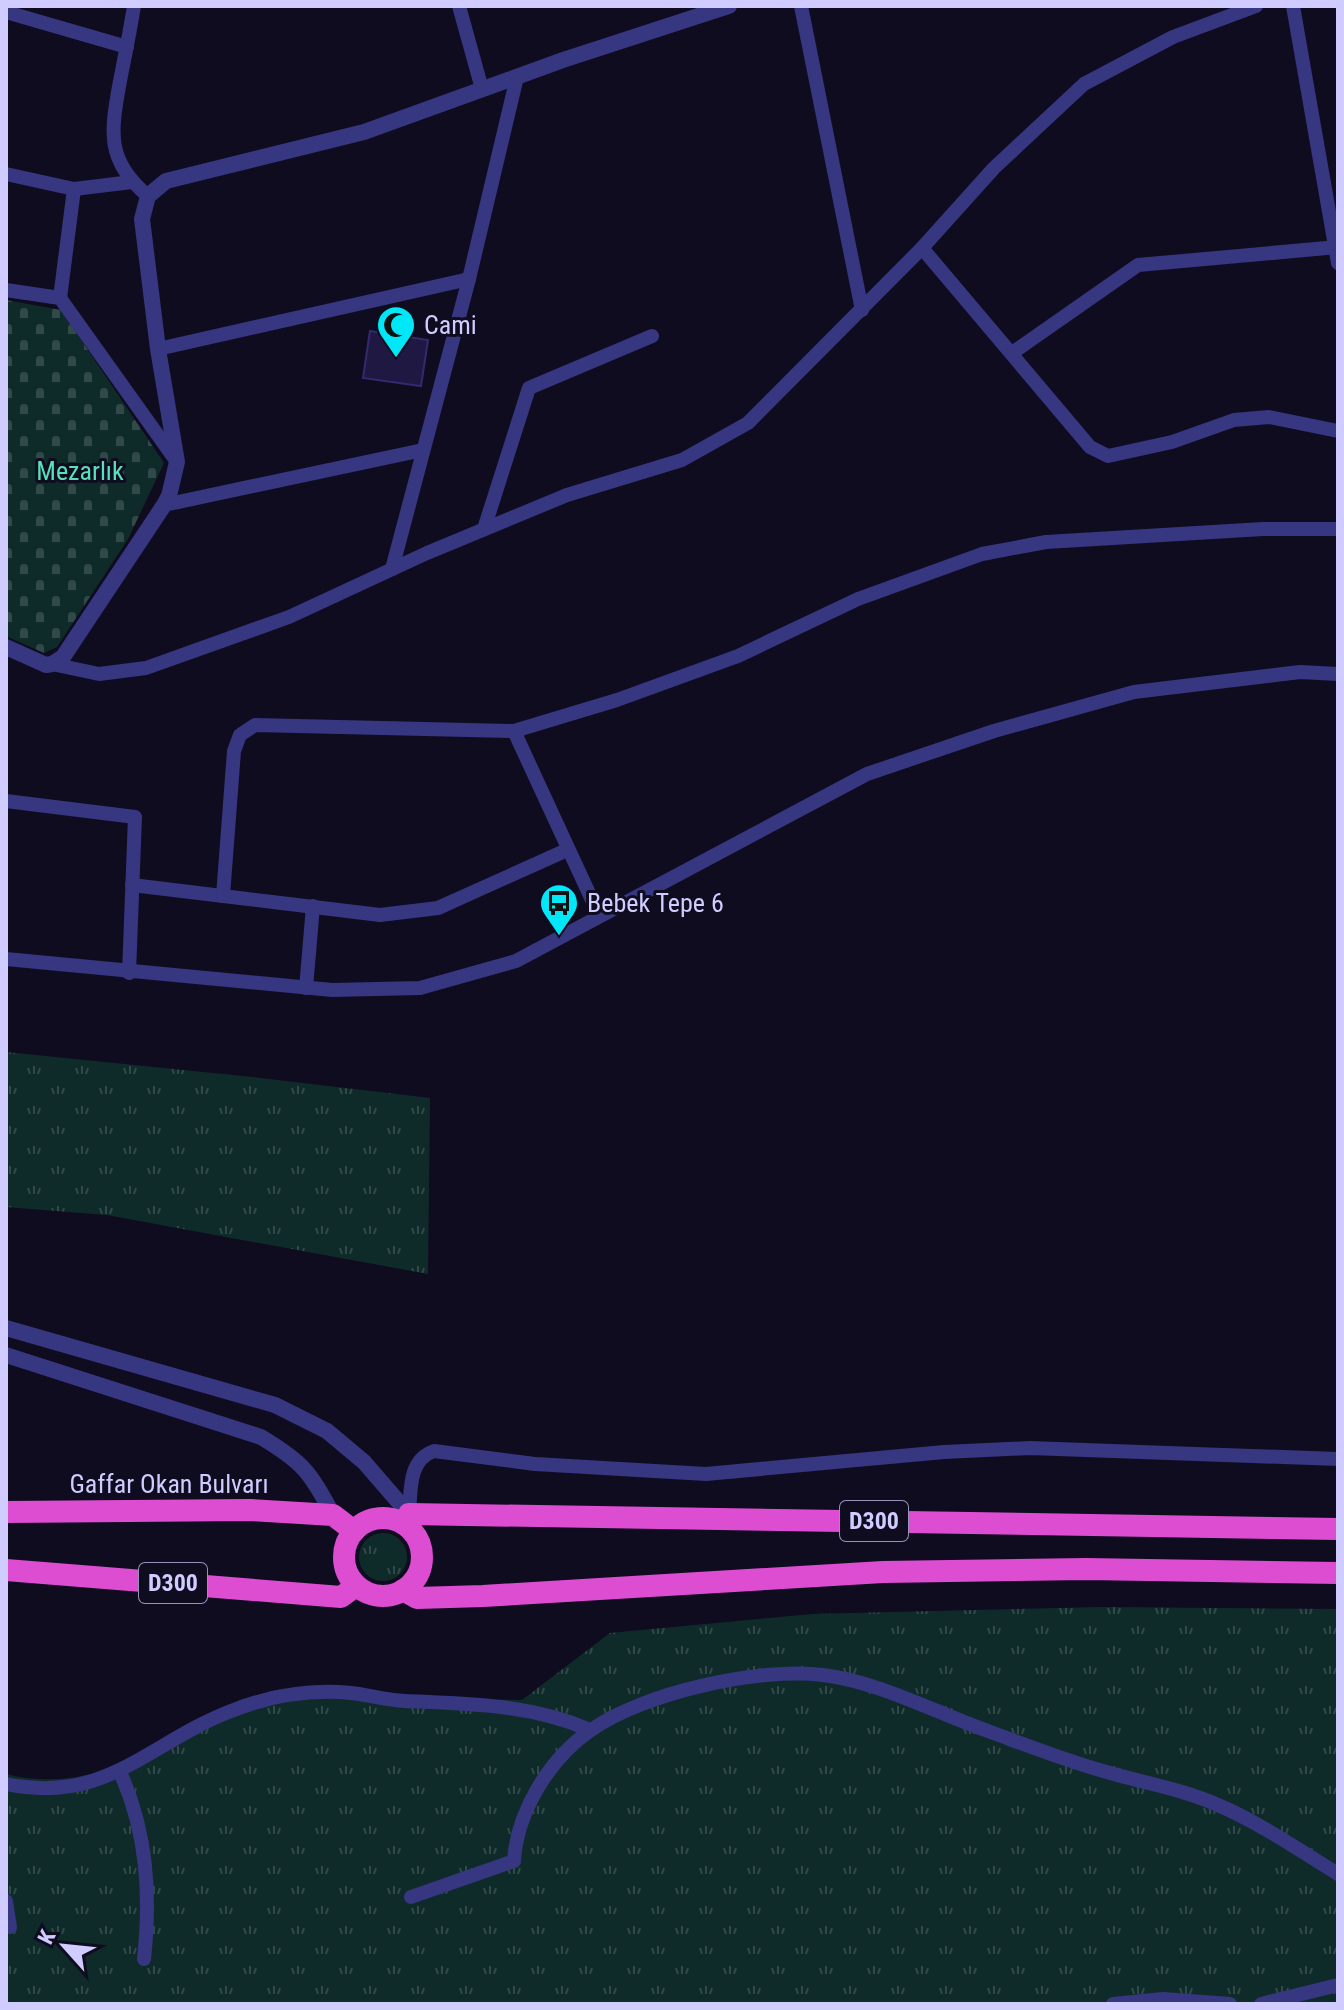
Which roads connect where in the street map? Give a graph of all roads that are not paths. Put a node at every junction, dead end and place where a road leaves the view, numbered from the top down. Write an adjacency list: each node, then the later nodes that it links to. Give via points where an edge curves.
1 (134, 6): 8 (street)
2 (459, 6): 10 (street)
3 (801, 6): 21 (street)
4 (1256, 6): 16 (street, via 1173,37 1084,84 994,168)
5 (1293, 6): 15 (street)
6 (719, 8): 9 (street)
7 (6, 12): 8 (street)
8 (127, 47): 12 (street, via 113,125 120,165)
9 (517, 77): 10 (street); 18 (street)
10 (482, 89): 14 (street, via 364,132 166,181)
11 (6, 174): 13 (street)
12 (132, 182): 13 (street); 14 (street)
13 (74, 189): 20 (street)
14 (148, 196): 23 (street, via 142,219)
15 (1336, 247): 17 (street); 24 (street, via 1138,265)
16 (922, 248): 21 (street); 24 (street)
17 (1338, 263)
18 (469, 279): 23 (street); 26 (street)
19 (6, 290): 20 (street)
20 (60, 298): 27 (street)
21 (862, 310): 29 (street, via 748,423 682,460 567,495)
22 (652, 336): 29 (street, via 529,388)
23 (158, 349): 27 (street)
24 (1012, 353): 25 (street, via 1101,455 1172,442 1234,420 1269,417)
25 (1338, 431)
26 (423, 450): 28 (street); 31 (street)
27 (177, 462): 28 (street)
28 (164, 505): 33 (street, via 63,657)
29 (484, 529): 31 (street)
30 (1338, 529): 35 (street, via 1046,542 982,554 858,599 738,656)
31 (392, 569): 33 (street, via 289,617 146,668 99,674)
32 (6, 647): 33 (street, via 40,664)
33 (52, 664)
34 (1338, 674): 41 (street, via 1300,672 1134,692 994,731 867,774)
35 (514, 731): 37 (street); 39 (street, via 264,723 247,728 234,751)
36 (6, 801): 38 (street, via 135,817)
37 (567, 850): 40 (street, via 438,908 380,915); 41 (street)
38 (132, 885): 39 (street); 43 (street)
39 (223, 896): 40 (street)
40 (313, 906): 44 (street)
41 (599, 915): 44 (street, via 516,961 420,988)
42 (6, 959): 43 (street)
43 (129, 973): 44 (street)
44 (306, 988)
45 (6, 1328): 50 (street, via 275,1405 327,1431 364,1462)
46 (6, 1355): 49 (street, via 261,1437 296,1458)
47 (1338, 1459): 50 (street, via 1030,1448 706,1474 535,1464 434,1451 415,1465)
48 (6, 1512): 49 (highway, Gaffar Okan Bulvarı, via 250,1510)
49 (333, 1515): 52 (highway)
50 (407, 1520): 51 (highway, D300); 52 (highway, via 381,1518); 56 (highway, via 422,1555)
51 (1338, 1529)
52 (354, 1531): 55 (highway, via 344,1559)
53 (6, 1570): 55 (highway, D300)
54 (1338, 1573): 56 (highway, D300, via 883,1572)
55 (349, 1591): 56 (highway)
56 (410, 1594)
57 (590, 1730): 58 (street, via 513,1707 313,1692 232,1711 185,1732); 60 (street, via 638,1706 707,1685 783,1674 842,1677 1099,1770 1196,1796 1247,1819); 61 (street, via 534,1794 518,1831 514,1861)
58 (120, 1772): 59 (street, via 61,1787); 64 (street, via 143,1847 148,1901)
59 (6, 1784)
60 (1338, 1874)
61 (411, 1897)
62 (6, 1901): 63 (street)
63 (10, 1927)
64 (144, 1959)
65 (1338, 1985): 68 (street)
66 (1113, 2004): 67 (street, via 1163,1999)
67 (1230, 2004)
68 (1261, 2004)

